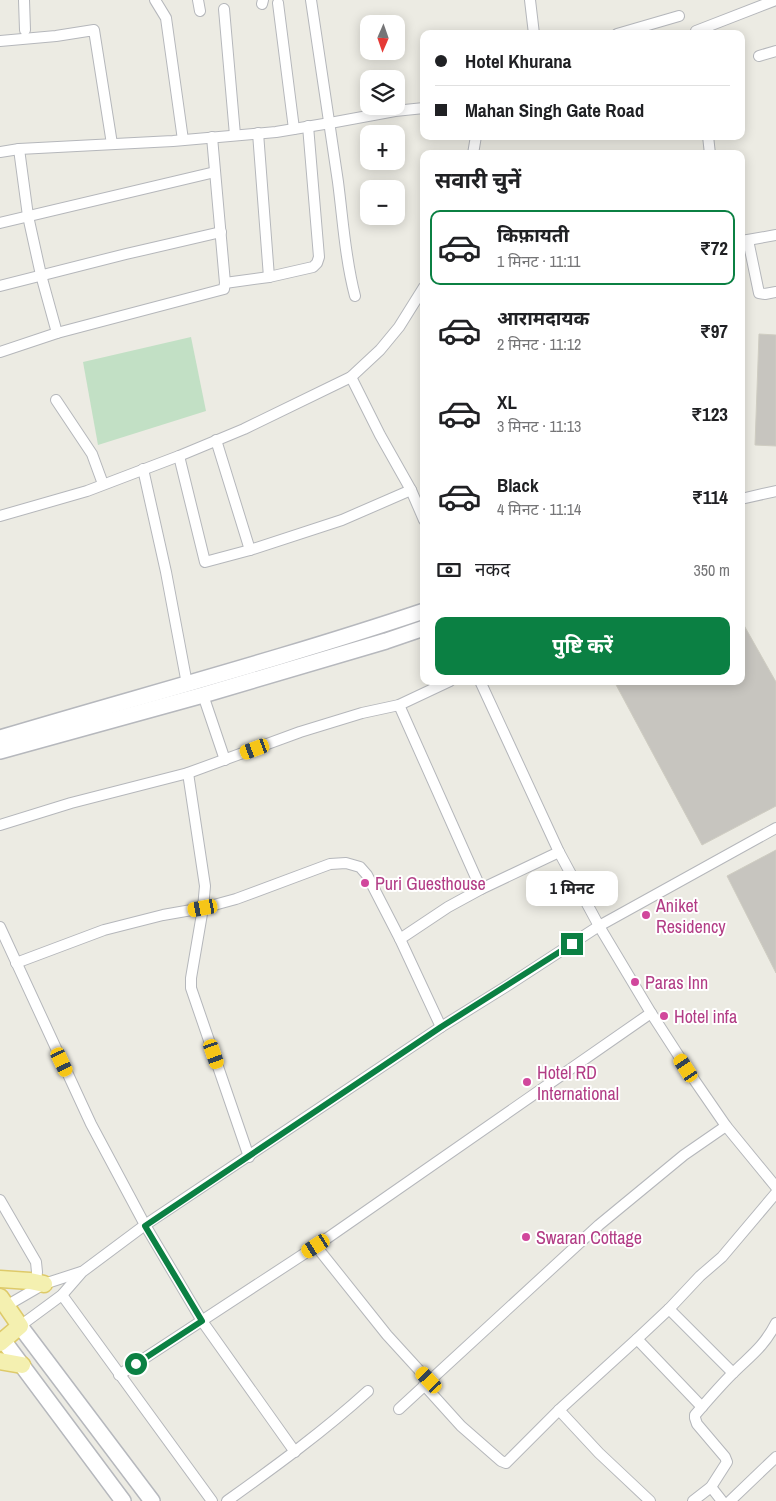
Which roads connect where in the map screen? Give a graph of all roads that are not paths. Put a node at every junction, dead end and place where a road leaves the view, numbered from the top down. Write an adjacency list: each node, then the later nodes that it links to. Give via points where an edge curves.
1 (24, 0): 11 (street)
2 (155, 0): 25 (street, via 166,18)
3 (198, 0): 9 (street)
4 (311, 0): 19 (street)
5 (530, 0): 12 (street)
6 (776, 0): 14 (street)
7 (278, 2): 21 (street)
8 (224, 9): 23 (street)
9 (200, 11)
10 (680, 16): 13 (street)
11 (25, 30)
12 (534, 30)
13 (631, 30)
14 (699, 30)
15 (0, 41): 26 (street, via 94,30)
16 (776, 51): 17 (street)
17 (760, 56)
18 (420, 108): 19 (street)
19 (330, 124): 20 (street); 42 (street)
20 (308, 126): 21 (street); 37 (street, via 317,263 313,267)
21 (294, 129): 22 (street)
22 (258, 134): 23 (street); 37 (street)
23 (235, 135): 24 (street)
24 (212, 137): 25 (street); 29 (street)
25 (183, 140): 26 (street)
26 (112, 144): 27 (street)
27 (19, 149): 28 (street); 30 (street)
28 (0, 152)
29 (215, 172): 30 (street); 32 (street)
30 (28, 216): 31 (street); 36 (street)
31 (0, 223)
32 (220, 232): 36 (street); 38 (street)
33 (776, 236): 34 (street)
34 (745, 241)
35 (745, 244): 40 (street, via 759,293)
36 (41, 275): 39 (street); 43 (street)
37 (269, 277): 38 (street)
38 (225, 283): 43 (street, via 220,291)
39 (0, 286)
40 (776, 292)
41 (420, 293): 45 (street, via 380,350)
42 (354, 296)
43 (57, 333): 44 (street)
44 (0, 352)
45 (351, 376): 47 (street); 51 (street)
46 (56, 400): 50 (street, via 92,454)
47 (216, 440): 48 (street); 56 (street)
48 (179, 456): 49 (street); 56 (street, via 205,562)
49 (143, 469): 50 (street); 59 (street)
50 (103, 484): 55 (street)
51 (411, 490): 54 (street); 56 (street, via 342,520)
52 (776, 491): 53 (street)
53 (745, 498)
54 (420, 511)
55 (0, 516)
56 (250, 550)
57 (420, 612): 59 (street)
58 (420, 629): 62 (street)
59 (187, 684): 64 (street)
60 (442, 685): 63 (street)
61 (482, 685): 70 (street)
62 (203, 695): 65 (street); 66 (street)
63 (399, 705): 66 (street, via 300,732); 71 (street)
64 (0, 738)
65 (0, 751)
66 (225, 760): 67 (street)
67 (188, 773): 68 (street); 72 (street, via 204,886)
68 (0, 825)
69 (776, 828): 73 (street)
70 (559, 852): 71 (street); 73 (street)
71 (481, 889): 75 (street)
72 (203, 908): 75 (street, via 236,900 330,864 346,863 360,867 367,875); 76 (street, via 163,914 104,930); 80 (street, via 192,988)
73 (599, 926): 77 (street); 78 (street)
74 (0, 927): 76 (street)
75 (400, 939): 78 (street)
76 (16, 963): 84 (street, via 91,1124)
77 (651, 1013): 79 (street); 85 (street)
78 (441, 1027): 80 (street)
79 (726, 1126): 81 (street); 101 (street, via 684,1155 599,1226)
80 (249, 1157): 84 (street)
81 (776, 1187)
82 (776, 1193): 91 (street, via 722,1257)
83 (0, 1200): 88 (street, via 36,1262)
84 (145, 1226): 86 (street); 92 (street)
85 (316, 1246): 92 (street); 101 (street)
86 (82, 1272): 88 (street); 89 (street)
87 (0, 1279): 88 (main road)
88 (40, 1283): 90 (street)
89 (62, 1295): 94 (street); 100 (street)
90 (2, 1304): 94 (main road)
91 (669, 1309): 96 (street); 99 (street)
92 (202, 1321): 100 (street); 106 (street)
93 (776, 1323): 99 (street, via 756,1353)
94 (20, 1326): 95 (main road); 110 (street)
95 (1, 1340): 98 (street)
96 (637, 1340): 103 (street); 105 (street)
97 (0, 1361): 98 (main road)
98 (22, 1365): 109 (street)
99 (733, 1373): 103 (street)
100 (119, 1375): 111 (street)
101 (427, 1383): 104 (street); 105 (street, via 461,1426 503,1462 511,1458)
102 (368, 1391): 106 (street)
103 (702, 1407): 108 (street, via 695,1415 695,1421 727,1459)
104 (399, 1409)
105 (559, 1410): 113 (street)
106 (295, 1452): 112 (street)
107 (776, 1457): 116 (street)
108 (711, 1487): 114 (street); 115 (street)
109 (123, 1501)
110 (152, 1501)
111 (212, 1501)
112 (227, 1501)
113 (650, 1501)
114 (693, 1501)
115 (722, 1501)
116 (730, 1501)

